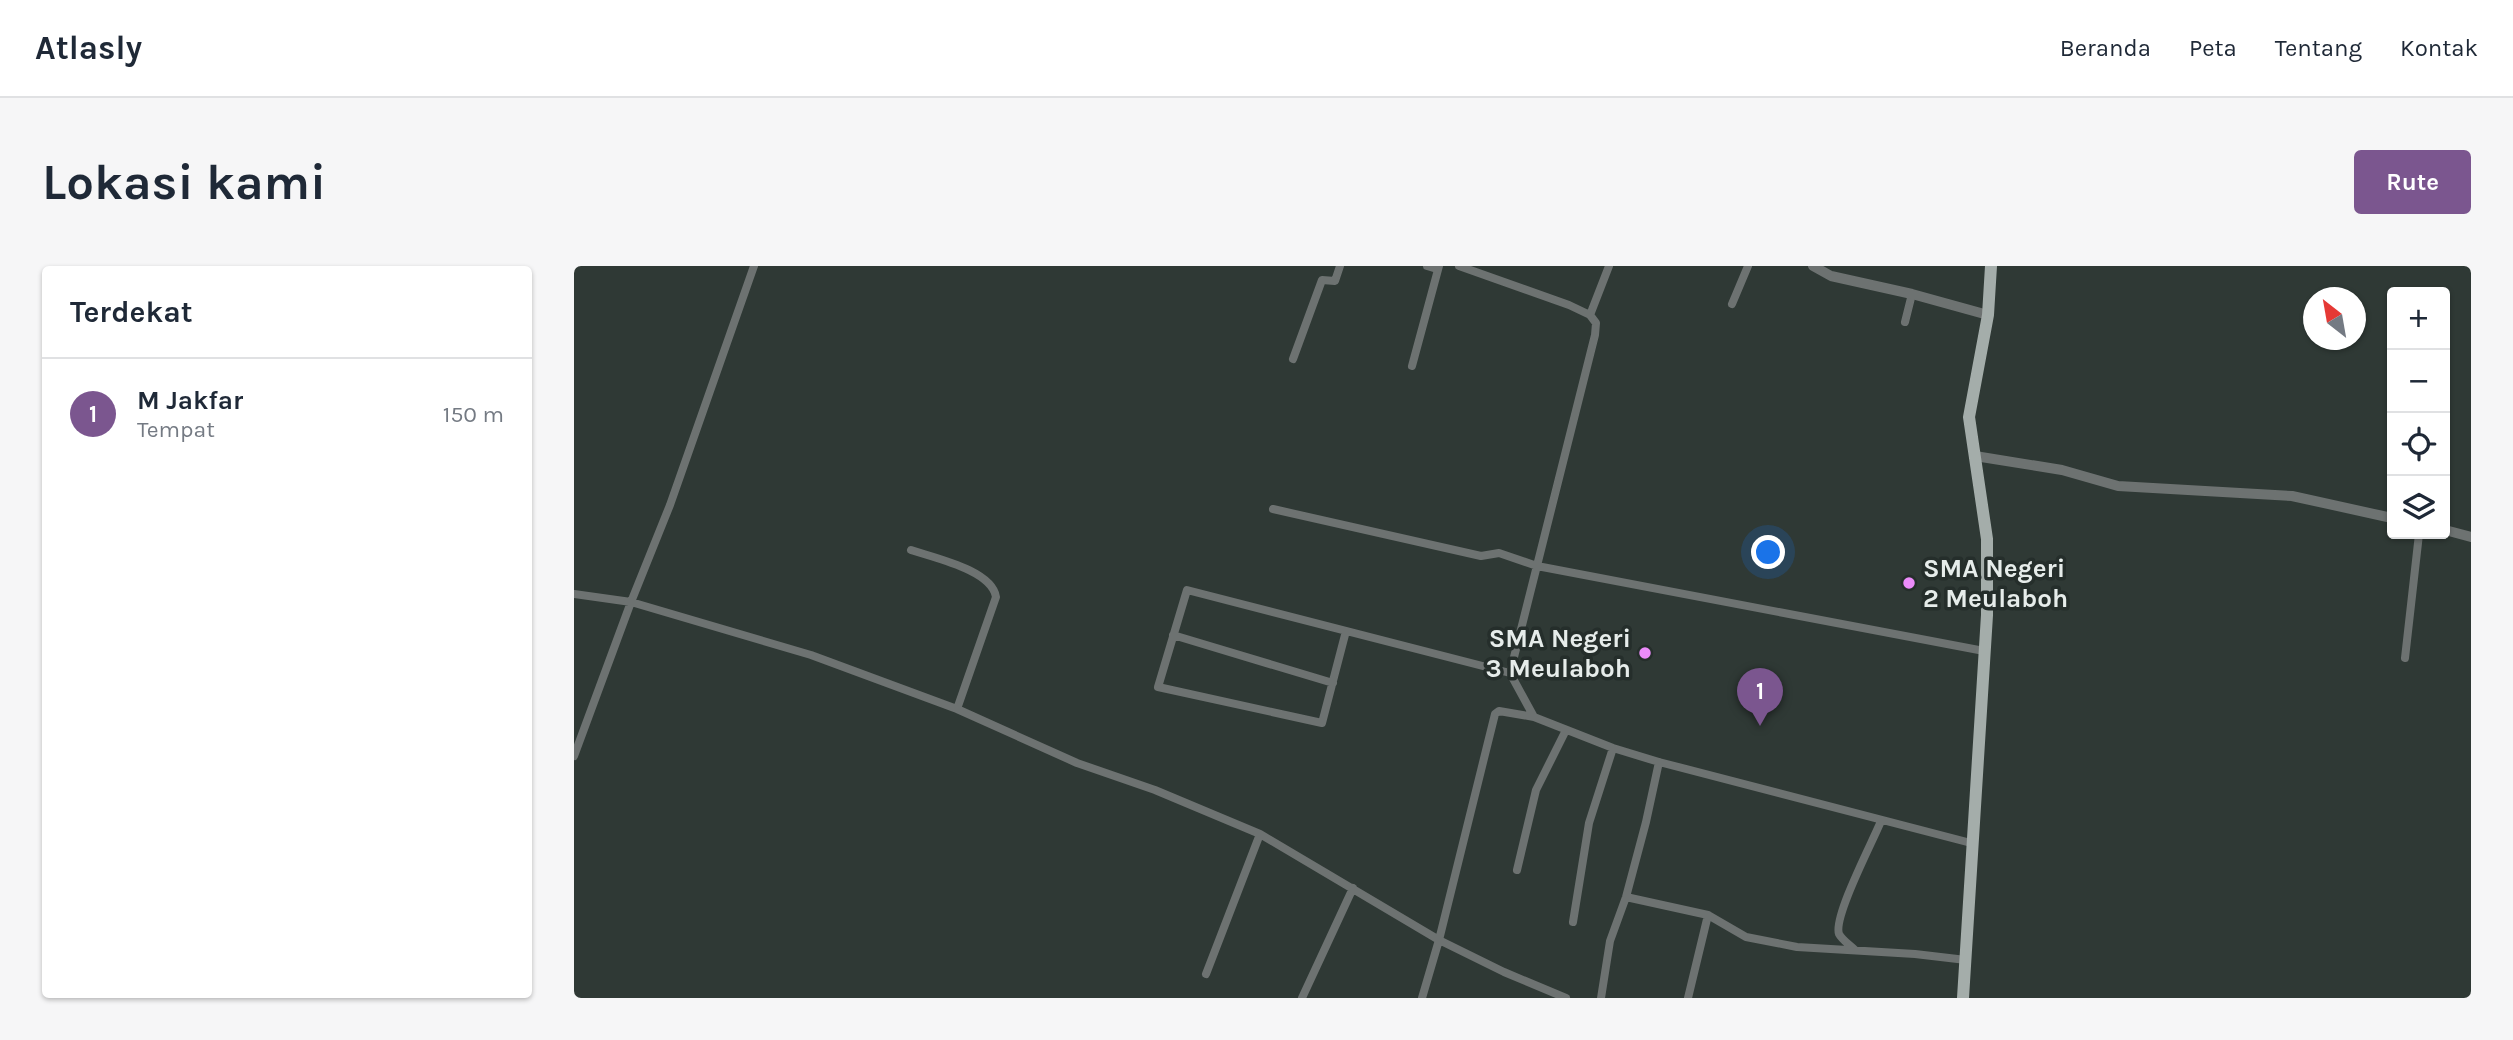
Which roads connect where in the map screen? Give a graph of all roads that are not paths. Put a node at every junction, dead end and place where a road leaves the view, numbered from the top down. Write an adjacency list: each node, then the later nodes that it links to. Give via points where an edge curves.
1 (754, 266): 26 (street)
2 (1340, 266): 15 (street, via 1335,281 1322,280)
3 (1427, 266): 9 (street)
4 (1459, 266): 12 (street)
5 (1609, 266): 12 (street)
6 (1748, 266): 11 (street)
7 (1813, 266): 10 (street, via 1831,276)
8 (1991, 266): 13 (main road)
9 (1438, 267): 16 (street)
10 (1912, 294): 13 (street); 14 (street)
11 (1732, 304)
12 (1590, 315): 24 (street, via 1596,323 1595,335)
13 (1988, 315): 17 (main road, via 1970,404)
14 (1905, 322)
15 (1293, 359)
16 (1412, 366)
17 (1975, 456): 19 (street, via 2062,470 2118,486 2292,496); 29 (main road, via 1987,539)
18 (1273, 509): 24 (street, via 1481,556 1499,553)
19 (2387, 517)
20 (2450, 531): 21 (street)
21 (2471, 537)
22 (2418, 539): 30 (street)
23 (911, 550): 33 (street, via 972,572 995,592)
24 (1537, 566): 29 (street); 31 (street)
25 (574, 594): 26 (street)
26 (631, 602): 33 (street, via 811,655); 37 (street)
27 (1346, 631): 28 (street, via 1187,590); 31 (street); 32 (street)
28 (1173, 635): 32 (street); 32 (street, via 1158,687 1322,723)
29 (1984, 651): 41 (main road)
30 (2405, 658)
31 (1510, 673): 34 (street)
32 (1333, 683)
33 (957, 709): 40 (street, via 1077,763)
34 (1534, 717): 35 (street); 47 (street, via 1495,714)
35 (1566, 730): 36 (street); 42 (street, via 1536,790)
36 (1613, 748): 38 (street); 46 (street, via 1589,823)
37 (574, 755)
38 (1659, 762): 39 (street); 44 (street)
39 (1881, 821): 41 (street); 48 (street, via 1853,878 1839,929)
40 (1260, 834): 43 (street); 50 (street)
41 (1971, 843): 49 (main road)
42 (1517, 870)
43 (1353, 888): 47 (street); 51 (street)
44 (1626, 897): 45 (street); 54 (street, via 1610,941)
45 (1708, 915): 48 (street, via 1746,937 1797,947); 55 (street)
46 (1573, 922)
47 (1439, 940): 52 (street); 53 (street)
48 (1855, 950): 49 (street)
49 (1966, 960): 56 (main road)
50 (1206, 974)
51 (1302, 998)
52 (1422, 998)
53 (1566, 998)
54 (1601, 998)
55 (1688, 998)
56 (1963, 998)

